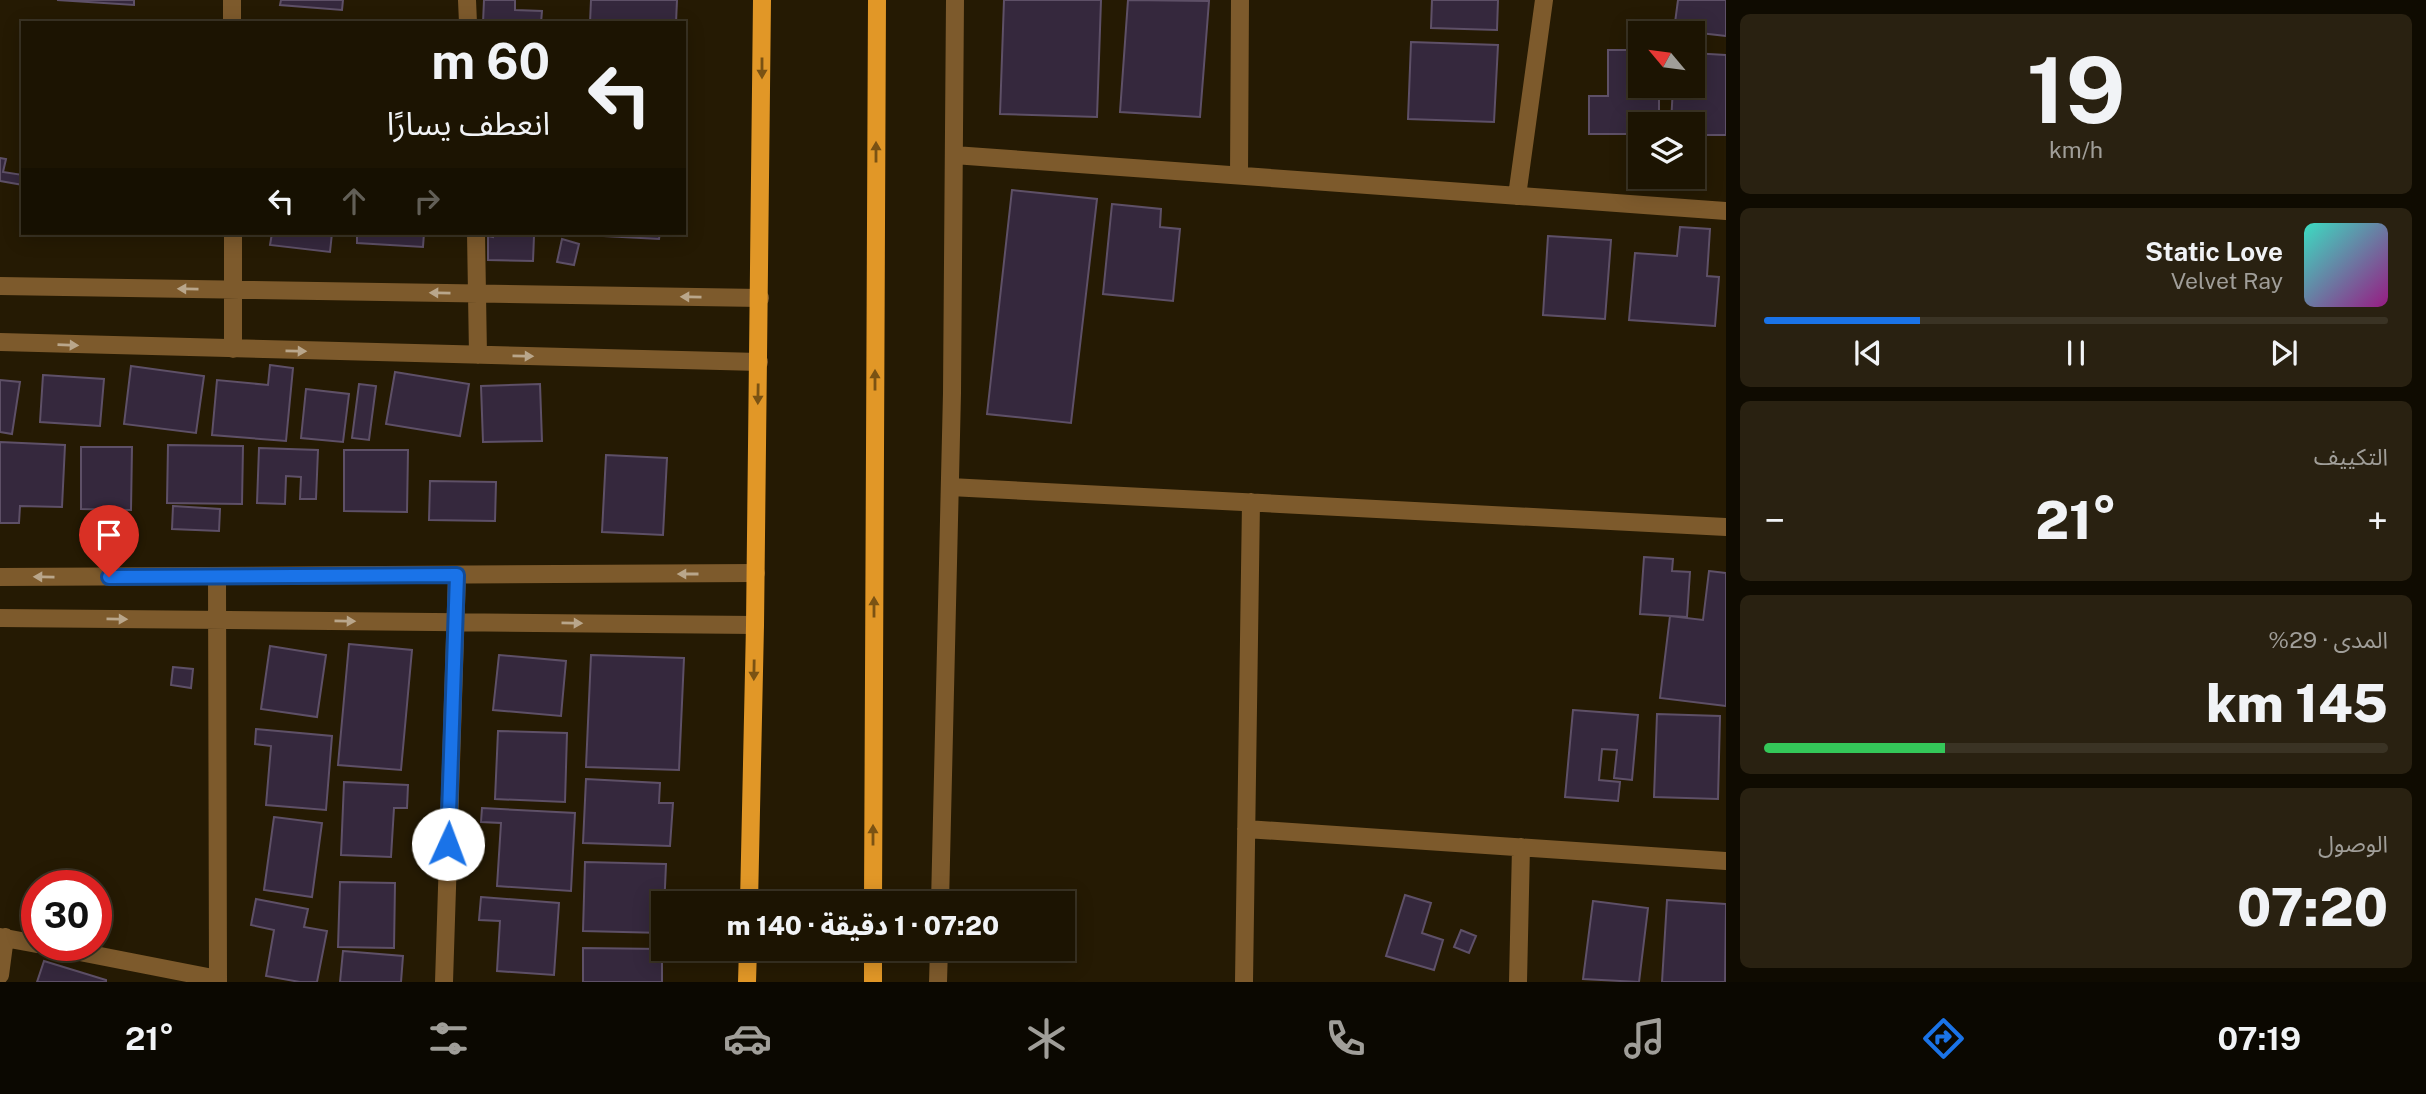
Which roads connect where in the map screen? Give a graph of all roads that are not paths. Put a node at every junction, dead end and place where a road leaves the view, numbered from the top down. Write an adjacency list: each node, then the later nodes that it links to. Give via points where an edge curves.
1 (232, 0): 8 (street)
2 (467, 0): 9 (street)
3 (762, 0): 19 (main road, one-way to 19)
4 (877, 0): 39 (main road, one-way to 4)
5 (956, 0): 10 (street)
6 (1240, 0): 11 (street)
7 (1544, 0): 12 (street)
8 (232, 21)
9 (468, 21)
10 (954, 155): 11 (street); 24 (street)
11 (1239, 176): 12 (street)
12 (1517, 196): 13 (street)
13 (1726, 211)
14 (233, 235): 17 (street)
15 (476, 235): 18 (street)
16 (0, 286): 17 (street, one-way to 16)
17 (233, 290): 18 (street, one-way to 17); 21 (street)
18 (478, 293): 19 (street, one-way to 18); 22 (street)
19 (760, 298): 23 (main road)
20 (0, 342): 21 (street, one-way to 21)
21 (233, 349): 22 (street, one-way to 22)
22 (478, 355): 23 (street, one-way to 23)
23 (759, 362): 27 (main road, one-way to 27)
24 (950, 487): 25 (street); 40 (street)
25 (1251, 502): 26 (street); 35 (street)
26 (1726, 527)
27 (756, 573): 28 (street, one-way to 28); 34 (main road)
28 (457, 575): 29 (street); 33 (street)
29 (217, 576): 30 (street, one-way to 30); 32 (street)
30 (0, 577)
31 (0, 618): 32 (street, one-way to 32)
32 (218, 620): 33 (street, one-way to 33); 48 (street)
33 (455, 622): 34 (street, one-way to 34); 49 (street)
34 (755, 625): 38 (main road, one-way to 38)
35 (1246, 829): 36 (street); 53 (street)
36 (1521, 847): 37 (street); 54 (street)
37 (1726, 861)
38 (749, 891)
39 (873, 891)
40 (940, 891)
41 (2, 937): 42 (street); 47 (street)
42 (21, 941)
43 (112, 959): 48 (street)
44 (748, 961): 50 (main road)
45 (873, 961): 51 (main road)
46 (939, 961): 52 (street)
47 (0, 975)
48 (218, 980)
49 (444, 982)
50 (747, 982)
51 (873, 982)
52 (939, 982)
53 (1244, 982)
54 (1518, 982)

